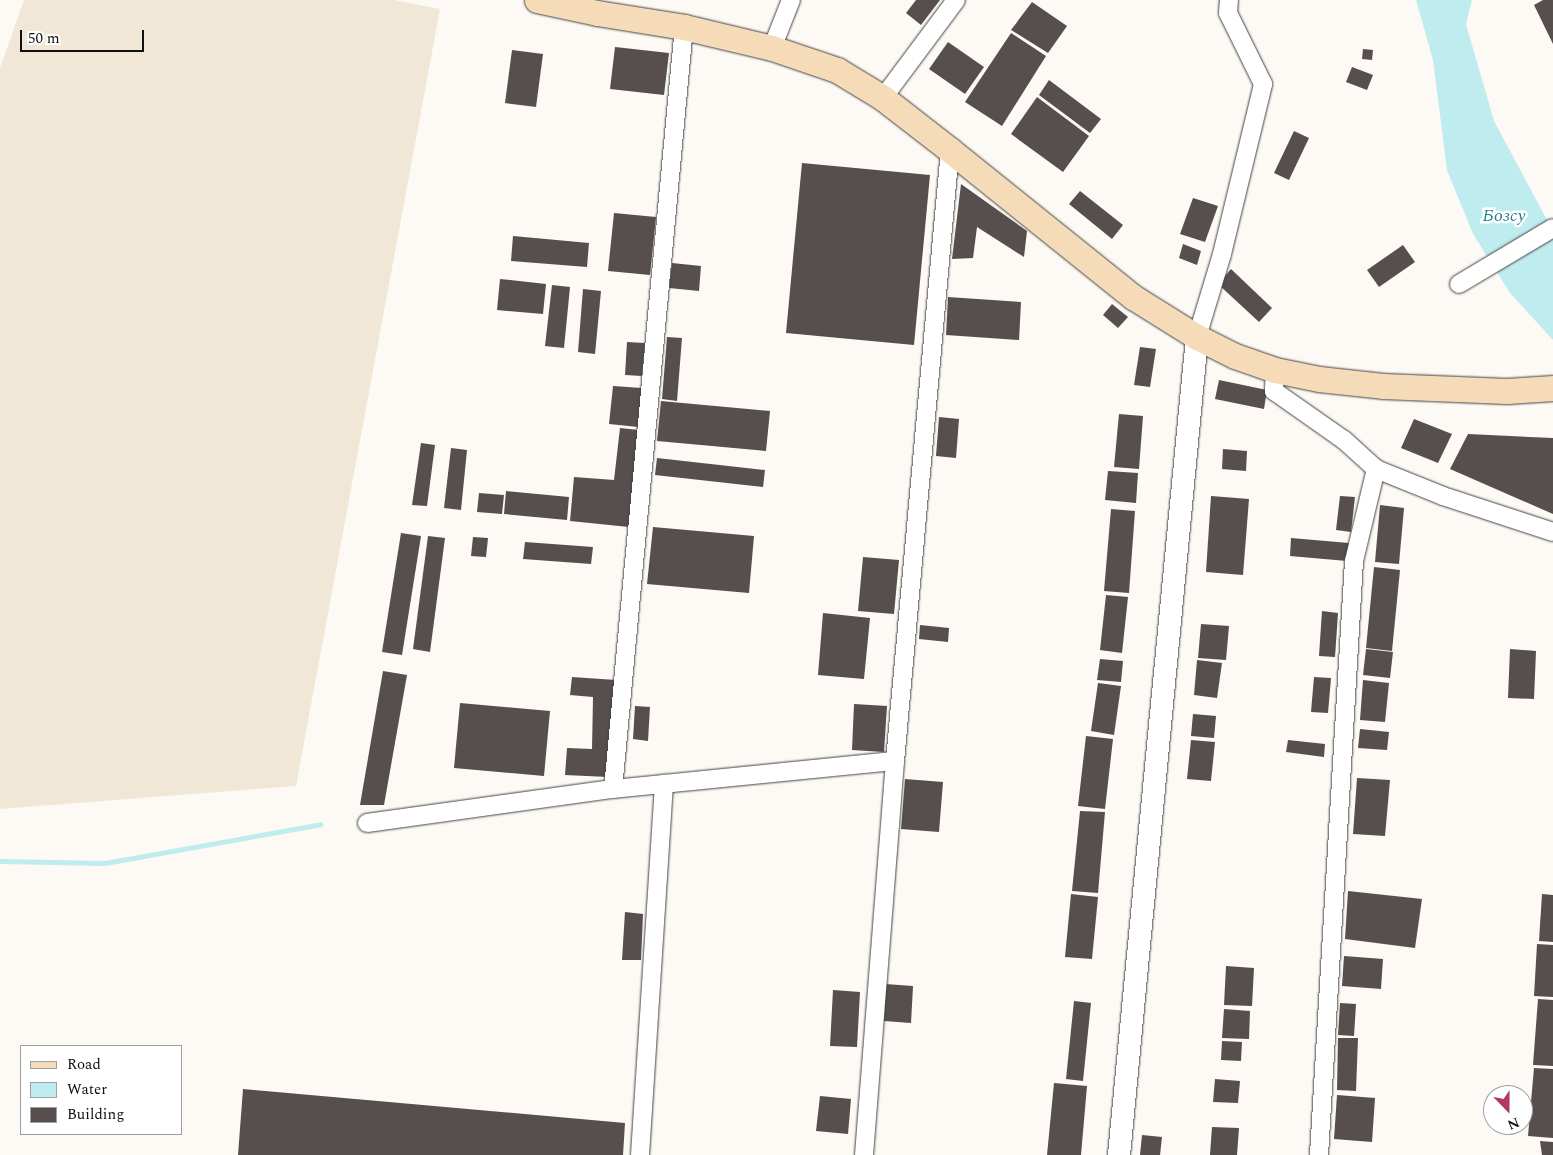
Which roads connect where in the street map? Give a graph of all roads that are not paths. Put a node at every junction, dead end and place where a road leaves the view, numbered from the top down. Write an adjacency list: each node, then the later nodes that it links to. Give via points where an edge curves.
1 (536, 0): 5 (main road)
2 (791, 0): 7 (street)
3 (956, 0): 8 (street)
4 (1229, 0): 12 (street, via 1228,13 1263,84 1222,254)
5 (597, 7): 6 (main road)
6 (684, 27): 7 (main road); 19 (street)
7 (772, 48): 8 (main road, via 836,70)
8 (883, 98): 9 (main road)
9 (950, 150): 12 (main road, via 1133,297); 17 (street)
10 (1553, 228): 11 (street)
11 (1459, 284)
12 (1197, 338): 13 (main road); 23 (street)
13 (1275, 370): 14 (main road, via 1319,380 1383,386 1507,391); 15 (street, via 1274,391 1344,440)
14 (1553, 388)
15 (1376, 469): 16 (street, via 1443,496); 24 (street, via 1354,561)
16 (1553, 532)
17 (895, 761): 18 (street); 22 (street)
18 (664, 784): 19 (street); 21 (street)
19 (613, 789): 20 (street)
20 (367, 823)
21 (640, 1155)
22 (864, 1155)
23 (1119, 1155)
24 (1319, 1155)

